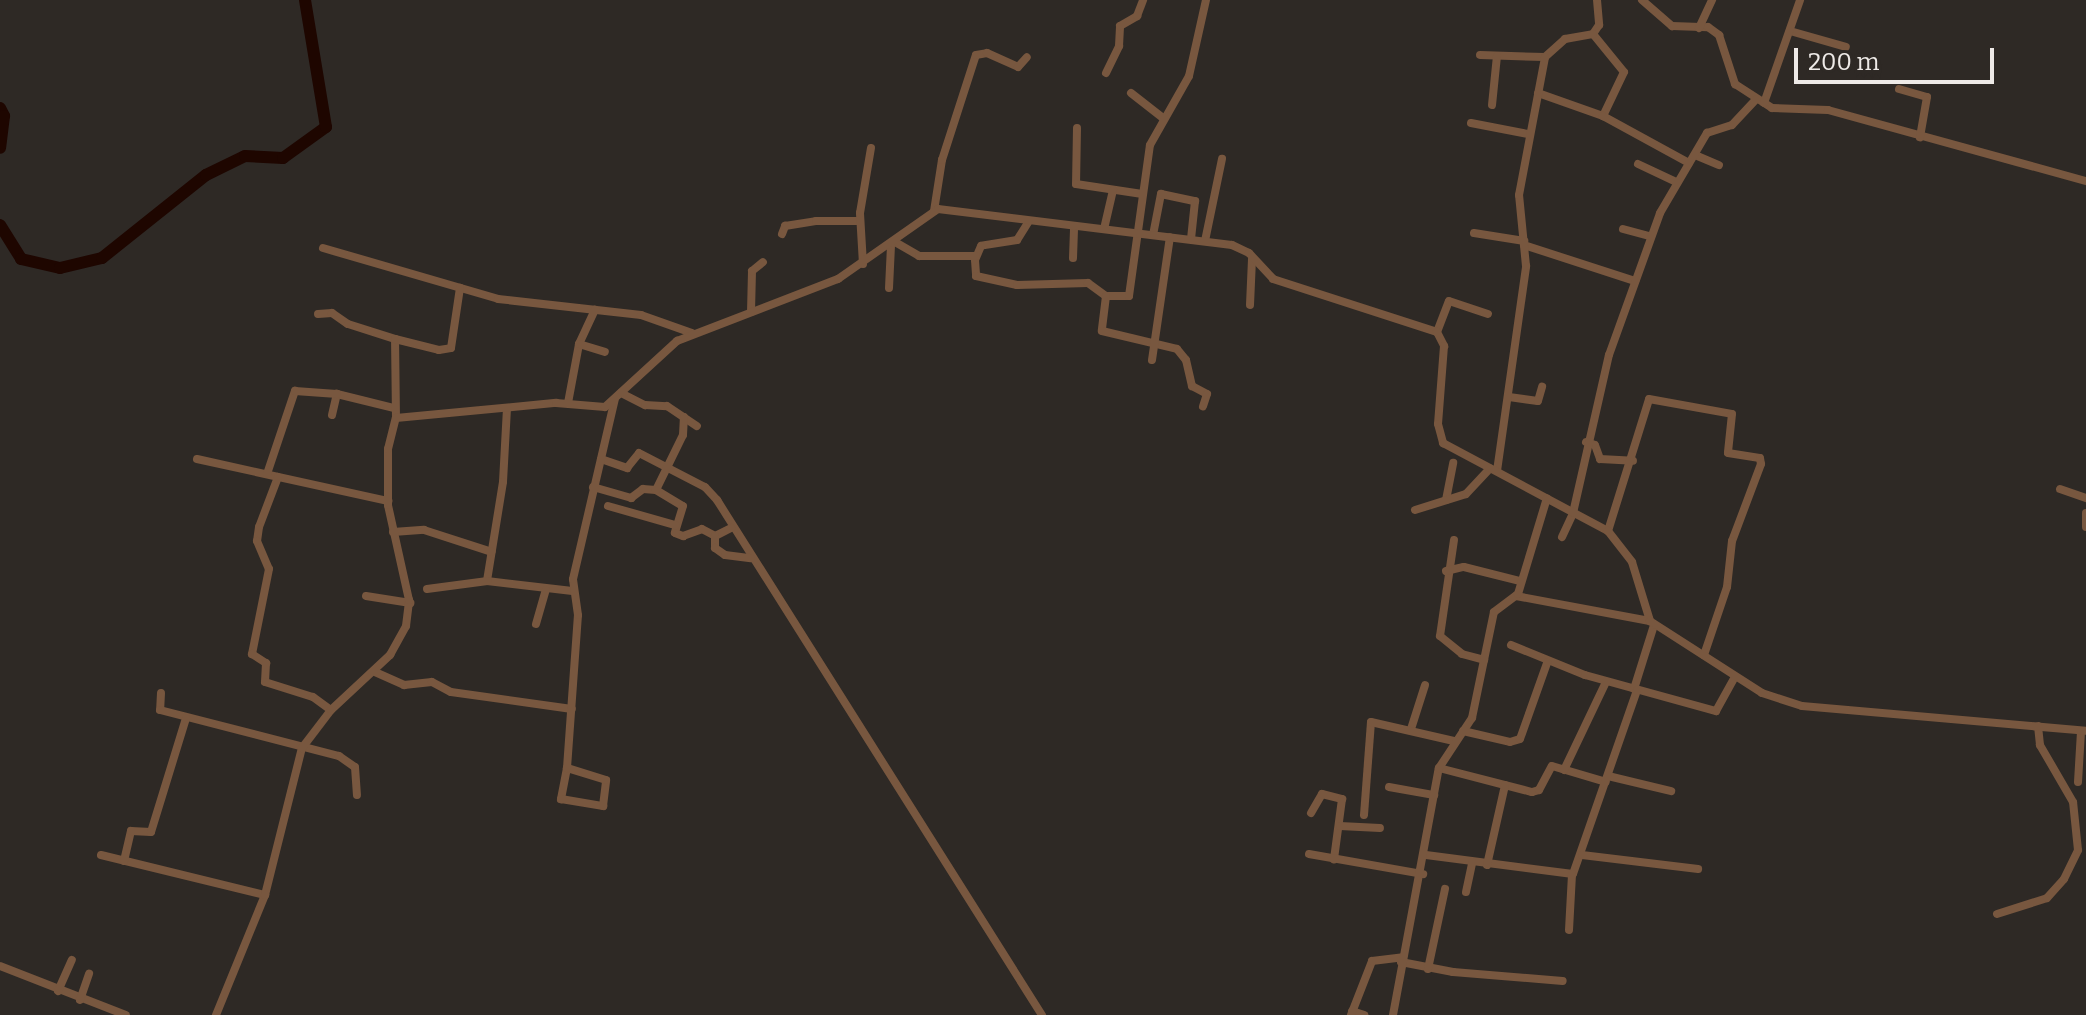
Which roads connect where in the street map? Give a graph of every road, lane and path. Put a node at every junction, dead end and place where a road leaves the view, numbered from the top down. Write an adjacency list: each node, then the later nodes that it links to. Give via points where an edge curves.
1 (1143, 0): 15 (street, via 1137,16 1120,26 1119,46)
2 (1597, 0): 9 (street, via 1599,25)
3 (1642, 0): 7 (street, via 1667,24)
4 (1712, 0): 7 (street)
5 (1800, 0): 8 (street)
6 (1203, 1): 22 (street, via 1189,76)
7 (1699, 28): 19 (street, via 1719,35 1735,84)
8 (1790, 31): 10 (street); 19 (street)
9 (1593, 34): 14 (street, via 1565,39); 21 (street, via 1624,72)
10 (1846, 47)
11 (1480, 55): 12 (street)
12 (1497, 56): 14 (street); 20 (street)
13 (1027, 57): 36 (street, via 1018,67 987,53 976,55 942,160)
14 (1545, 57): 18 (street)
15 (1106, 73)
16 (1899, 89): 26 (street, via 1928,100)
17 (1131, 93): 22 (street)
18 (1538, 93): 21 (street); 25 (street)
19 (1760, 101): 26 (street, via 1777,109 1828,110); 29 (street, via 1732,125 1707,133)
20 (1492, 105)
21 (1603, 116): 29 (street)
22 (1163, 118): 35 (street, via 1150,145)
23 (1471, 123): 25 (street)
24 (1077, 128): 34 (street, via 1074,181)
25 (1528, 134): 51 (street, via 1519,195)
26 (1920, 137): 32 (street)
27 (871, 148): 37 (street)
28 (1222, 159): 49 (street)
29 (1692, 159): 31 (street); 33 (street)
30 (1638, 164): 33 (street)
31 (1719, 165)
32 (2086, 181)
33 (1676, 182): 46 (street)
34 (1113, 190): 35 (street); 40 (street)
35 (1142, 194): 42 (street)
36 (934, 211): 38 (street); 50 (street)
37 (860, 221): 44 (street, via 785,226); 57 (street)
38 (1029, 221): 39 (street); 53 (street, via 1017,240 984,245)
39 (1074, 226): 40 (street); 54 (street)
40 (1104, 229): 42 (street)
41 (1623, 229): 46 (street)
42 (1137, 233): 45 (street); 61 (street, via 1129,296)
43 (1474, 233): 51 (street)
44 (782, 234)
45 (1153, 235): 47 (street); 48 (street, via 1161,194 1195,201)
46 (1650, 236): 58 (street)
47 (1170, 237): 48 (street); 70 (street)
48 (1191, 239): 49 (street)
49 (1205, 241): 55 (street, via 1232,245)
50 (893, 243): 53 (street, via 919,256); 57 (street); 60 (street)
51 (1524, 243): 58 (street); 77 (street)
52 (323, 248): 59 (street)
53 (976, 256): 61 (street, via 974,272 984,280 1088,283)
54 (1073, 258)
55 (1252, 258): 62 (street); 67 (street, via 1273,279)
56 (763, 262): 64 (street, via 752,271)
57 (863, 264): 64 (street, via 816,289)
58 (1635, 281): 86 (street)
59 (460, 288): 63 (street, via 517,302); 69 (street, via 451,348)
60 (889, 288)
61 (1106, 296): 70 (street, via 1104,333)
62 (1250, 305)
63 (595, 310): 68 (street, via 653,318); 71 (street)
64 (751, 312): 68 (street)
65 (318, 314): 69 (street, via 332,313 348,324)
66 (1488, 314): 67 (street, via 1449,301)
67 (1437, 332): 92 (street, via 1444,355 1439,438)
68 (692, 333): 76 (street, via 652,359)
69 (395, 339): 80 (street)
70 (1155, 342): 73 (street); 79 (street, via 1183,354 1192,386 1207,394)
71 (579, 344): 72 (street); 78 (street)
72 (605, 352)
73 (1152, 360)
74 (1542, 387): 77 (street, via 1538,401)
75 (337, 394): 80 (street); 82 (street); 93 (street, via 295,391)
76 (618, 396): 78 (street, via 595,409); 83 (street); 88 (street)
77 (1509, 397): 92 (street)
78 (568, 403): 81 (street)
79 (1203, 406)
80 (394, 408): 84 (street)
81 (507, 408): 84 (street); 114 (street)
82 (332, 415)
83 (684, 417): 85 (street); 91 (street, via 683,435)
84 (396, 418): 101 (street, via 388,449)
85 (697, 426)
86 (1586, 442): 89 (street, via 1595,445 1600,459); 104 (street)
87 (197, 459): 93 (street)
88 (601, 459): 91 (street, via 627,468 639,453); 95 (street)
89 (1633, 461): 109 (street); 128 (street, via 1651,398 1728,411 1733,422 1728,453 1762,460 1732,541 1727,587)
90 (1453, 463): 100 (street)
91 (669, 467): 97 (street); 108 (street, via 700,485)
92 (1493, 470): 98 (street); 100 (street, via 1473,490)
93 (267, 474): 94 (street)
94 (278, 477): 101 (street); 138 (street, via 259,527 257,541 269,569 252,654 266,663 265,682 313,697)
95 (593, 487): 97 (street, via 631,498 643,489); 121 (street)
96 (2060, 489): 99 (street)
97 (656, 490): 106 (street, via 683,506)
98 (1547, 498): 104 (street); 118 (street)
99 (2086, 498)
100 (1446, 500): 103 (street)
101 (388, 501): 110 (street)
102 (608, 506): 106 (street)
103 (1415, 510)
104 (1573, 513): 109 (street); 112 (street)
105 (2086, 513): 107 (street)
106 (675, 525): 111 (street, via 675,533 683,536 702,529)
107 (2086, 527)
108 (731, 528): 111 (street); 115 (street)
109 (1608, 531): 125 (street, via 1632,562)
110 (393, 532): 114 (street, via 424,530); 124 (street)
111 (715, 536): 115 (street, via 715,548 725,555)
112 (1562, 537)
113 (1454, 540): 116 (street)
114 (492, 552): 117 (street)
115 (751, 558): 188 (street)
116 (1446, 571): 118 (street, via 1464,567); 129 (street, via 1440,636 1462,654)
117 (487, 581): 119 (street); 120 (street)
118 (1520, 581): 123 (street)
119 (427, 589)
120 (546, 590): 121 (street); 126 (street)
121 (572, 591): 137 (street, via 578,615)
122 (366, 596): 124 (street)
123 (1516, 596): 125 (street); 129 (street, via 1495,609)
124 (410, 603): 131 (street, via 400,640)
125 (1652, 623): 128 (street); 135 (street)
126 (536, 624)
127 (1511, 645): 130 (street)
128 (1704, 655): 132 (street)
129 (1484, 660): 142 (street, via 1475,711)
130 (1547, 663): 133 (street); 142 (street, via 1520,739 1510,742)
131 (375, 672): 137 (street, via 404,685 432,682 451,692); 138 (street)
132 (1735, 677): 135 (street, via 1723,708 1716,711); 140 (street, via 1773,698 1802,706)
133 (1606, 682): 135 (street); 148 (street)
134 (1425, 685): 141 (street)
135 (1635, 690): 149 (street)
136 (161, 693): 139 (street, via 160,710)
137 (572, 709): 146 (street)
138 (331, 710): 145 (street)
139 (186, 718): 145 (street); 165 (street, via 151,832 131,831)
140 (2038, 726): 143 (street); 174 (street, via 2040,745 2073,802 2078,850 2047,898)
141 (1411, 729): 144 (street); 157 (street, via 1371,722)
142 (1463, 731): 144 (street)
143 (2083, 731): 150 (street)
144 (1454, 741): 147 (street)
145 (302, 748): 154 (street, via 339,756 355,767); 173 (street)
146 (567, 768): 146 (street, via 561,799 603,806 606,780)
147 (1439, 768): 151 (street); 155 (street)
148 (1564, 770): 149 (street); 151 (street, via 1550,767 1538,791)
149 (1607, 779): 153 (street); 163 (street)
150 (2078, 782)
151 (1505, 785): 167 (street)
152 (1389, 787): 155 (street)
153 (1671, 791)
154 (357, 795)
155 (1434, 795): 162 (street)
156 (1311, 813): 158 (street, via 1322,794 1339,795)
157 (1364, 815)
158 (1340, 826): 159 (street); 164 (street)
159 (1380, 828)
160 (1309, 854): 164 (street)
161 (101, 855): 165 (street)
162 (1426, 855): 166 (street); 169 (street)
163 (1582, 855): 168 (street); 170 (street)
164 (1334, 859): 169 (street)
165 (124, 861): 173 (street)
166 (1472, 863): 167 (street); 172 (street)
167 (1487, 865): 170 (street)
168 (1698, 869)
169 (1423, 874): 176 (street)
170 (1572, 874): 175 (street)
171 (1445, 889): 179 (street)
172 (1466, 892)
173 (265, 895): 187 (street)
174 (1997, 914)
175 (1569, 930)
176 (1402, 959): 179 (street); 185 (street, via 1372,961); 190 (street)
177 (72, 960): 182 (street)
178 (0, 966): 182 (street)
179 (1428, 969): 181 (street)
180 (89, 974): 183 (street)
181 (1563, 981)
182 (58, 991): 183 (street)
183 (80, 1000): 184 (street)
184 (102, 1012): 186 (street)
185 (1352, 1013): 189 (street)
186 (126, 1015)
187 (216, 1015)
188 (1042, 1015)
189 (1364, 1015)
190 (1393, 1015)

